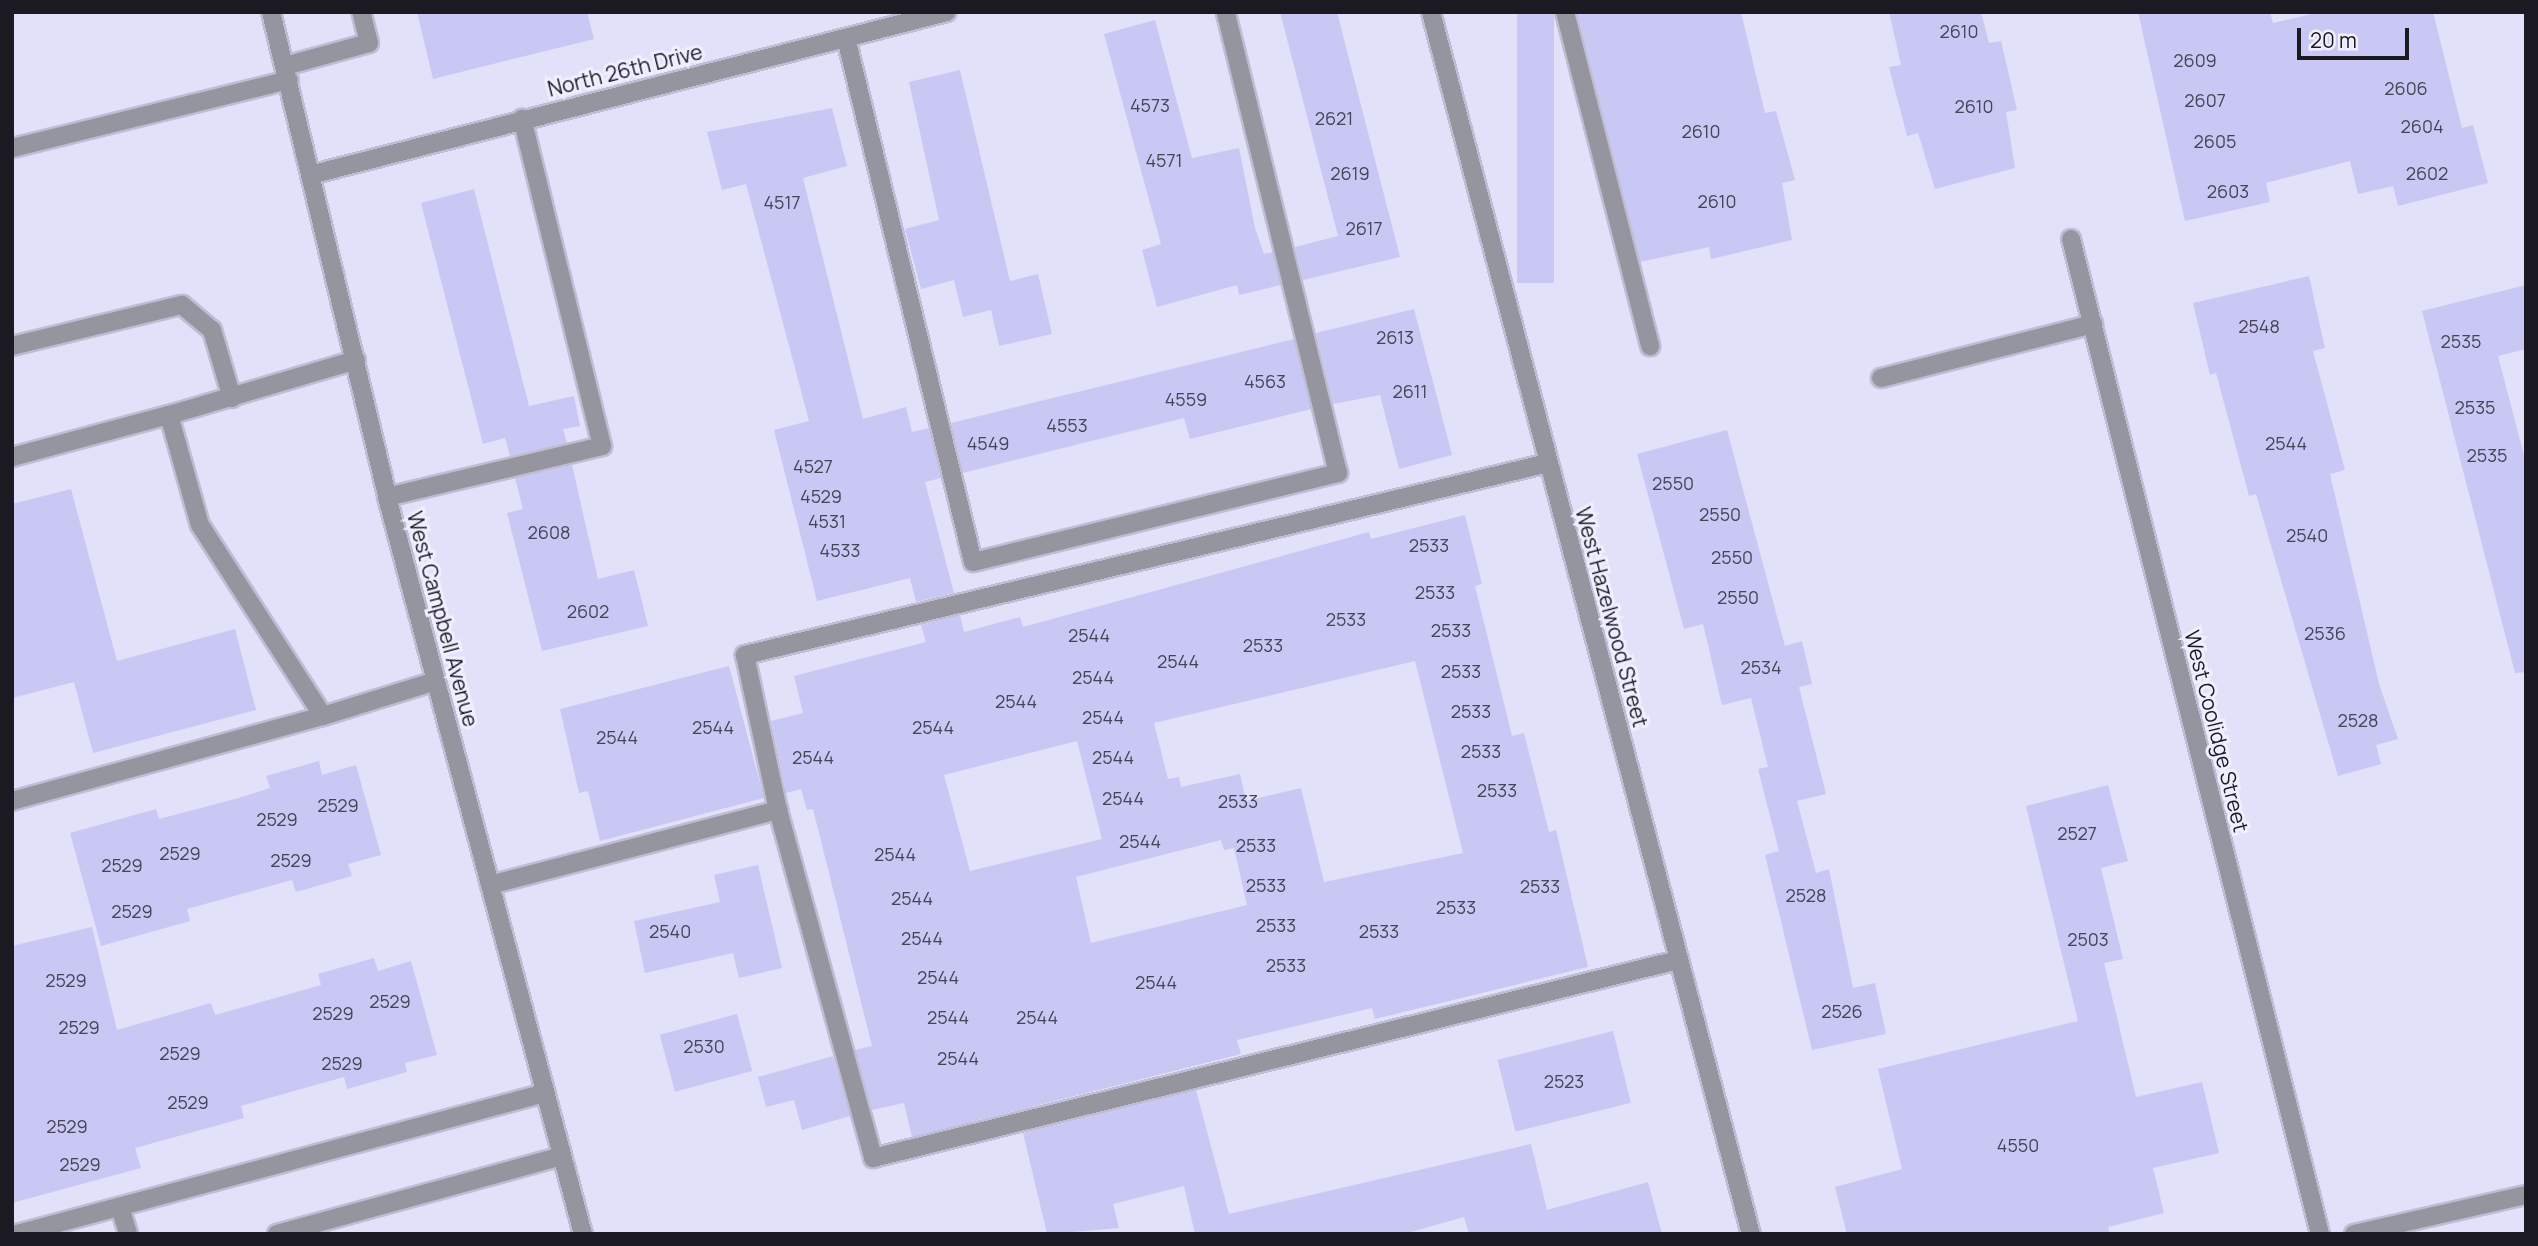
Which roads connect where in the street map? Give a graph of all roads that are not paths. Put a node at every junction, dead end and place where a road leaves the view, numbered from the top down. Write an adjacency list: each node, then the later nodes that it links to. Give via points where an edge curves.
1 (271, 12): 8 (street, West Campbell Avenue)
2 (361, 12): 8 (street, via 369,43)
3 (947, 12): 7 (street, North 26th Drive)
4 (1226, 12): 7 (street, via 1338,473 974,562)
5 (1431, 12): 21 (street, West Hazelwood Street)
6 (1565, 12): 15 (street)
7 (846, 38): 9 (street, North 26th Drive)
8 (287, 73): 10 (street); 11 (street, West Campbell Avenue)
9 (522, 119): 11 (street, North 26th Drive); 22 (street, via 602,446)
10 (12, 148)
11 (314, 174): 16 (street, West Campbell Avenue)
12 (2071, 239): 13 (street, West Coolidge Street)
13 (2093, 324): 17 (street); 38 (street, West Coolidge Street)
14 (12, 346): 18 (street, via 183,306 212,330)
15 (1650, 346)
16 (356, 360): 18 (street); 22 (street, West Campbell Avenue)
17 (1881, 378)
18 (232, 398): 19 (street)
19 (169, 415): 20 (street); 24 (street, via 200,525)
20 (12, 457)
21 (1548, 463): 26 (street, via 745,655); 28 (street, West Hazelwood Street)
22 (387, 498): 23 (street, West Campbell Avenue)
23 (436, 681): 24 (street); 27 (street, West Campbell Avenue)
24 (323, 716): 25 (street)
25 (12, 801)
26 (778, 810): 27 (street); 28 (street, via 873,1158)
27 (490, 885): 29 (street, West Campbell Avenue)
28 (1678, 960): 37 (street, West Hazelwood Street)
29 (545, 1093): 30 (street, West Campbell Avenue); 32 (street)
30 (562, 1156): 35 (street); 36 (street, West Campbell Avenue)
31 (2526, 1195): 39 (street)
32 (120, 1207): 33 (street); 34 (street)
33 (18, 1234)
34 (128, 1234)
35 (276, 1234)
36 (583, 1234)
37 (1751, 1234)
38 (2320, 1234)
39 (2354, 1234)

